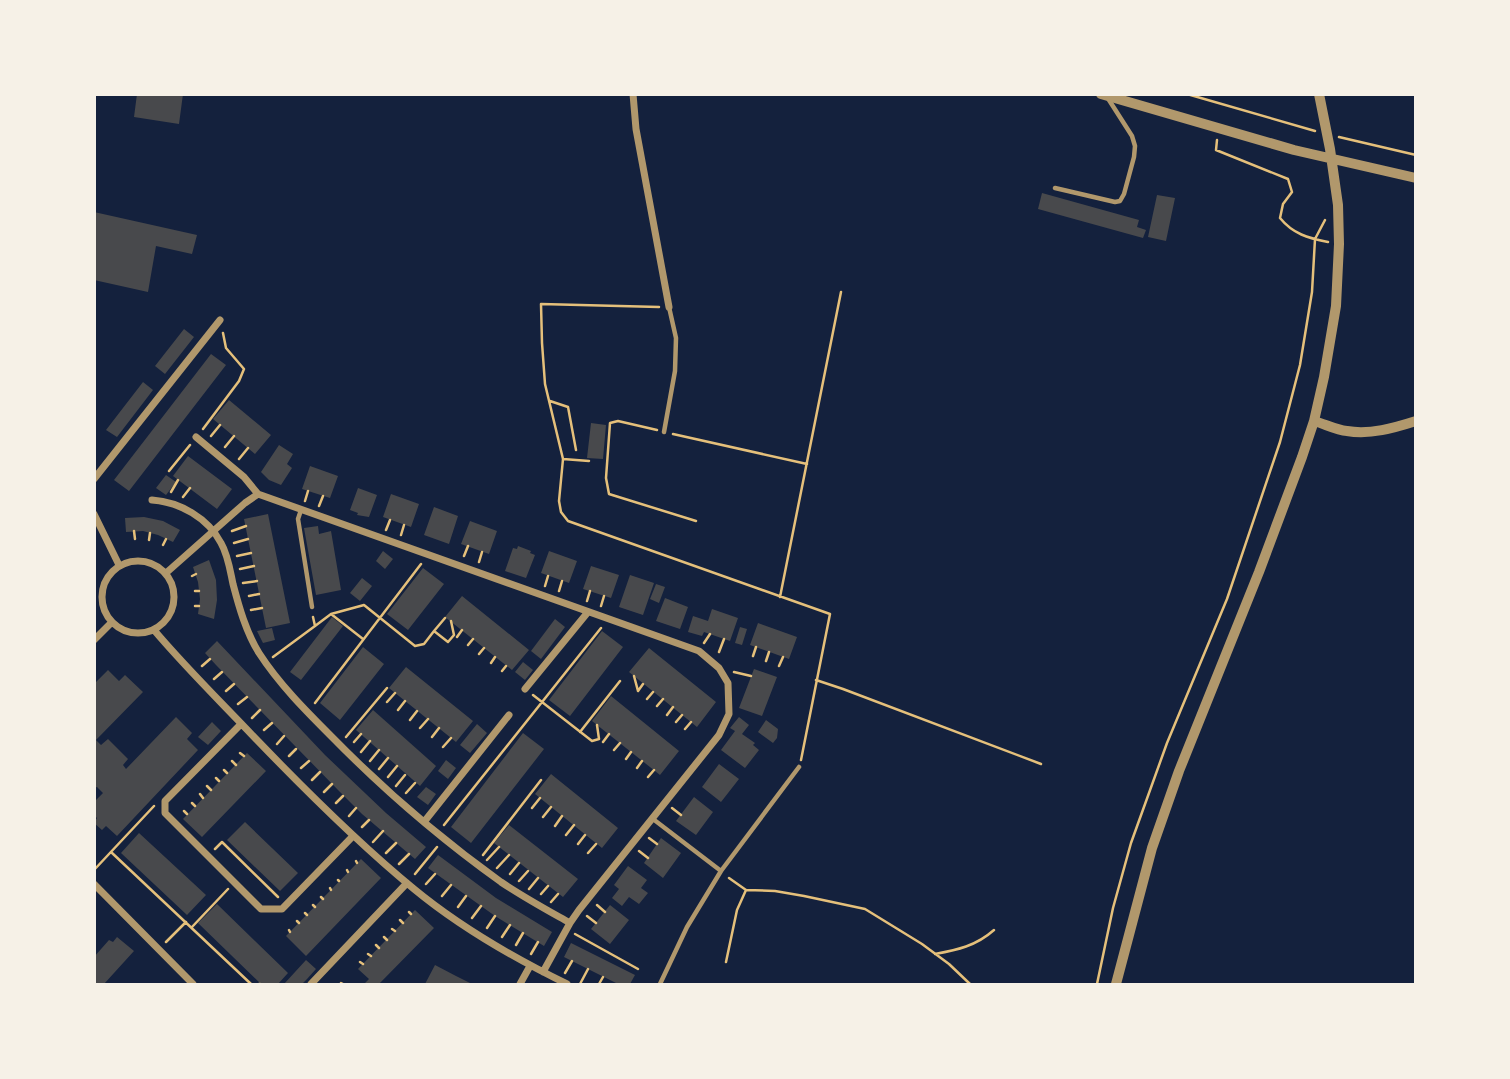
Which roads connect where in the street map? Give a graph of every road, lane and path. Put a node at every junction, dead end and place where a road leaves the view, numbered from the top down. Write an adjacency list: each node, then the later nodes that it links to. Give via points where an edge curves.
1 (633, 94): 14 (street)
2 (1187, 94): 6 (path)
3 (1319, 94): 17 (street, via 1331,149 1339,244 1336,306)
4 (1104, 95): 5 (street); 10 (lane, via 1135,146 1124,194 1115,202)
5 (1219, 129): 9 (street); 12 (path, via 1216,150 1288,179 1292,192 1280,218 1290,230)
6 (1317, 131)
7 (1329, 134): 8 (path)
8 (1416, 155)
9 (1416, 178)
10 (1055, 188)
11 (1325, 219): 12 (path)
12 (1315, 239): 294 (path, via 1300,365 1280,442 1227,599 1131,843)
13 (841, 292): 29 (path)
14 (668, 307): 16 (path, via 541,304); 20 (lane, via 676,338 675,371)
15 (220, 320): 22 (path, via 226,348 244,369); 32 (street)
16 (550, 401): 25 (path, via 568,407); 27 (path)
17 (1314, 421): 18 (street, via 1364,432); 295 (street, via 1179,771 1153,848)
18 (1416, 421)
19 (220, 425): 23 (path)
20 (664, 432): 29 (path); 39 (path, via 610,423 608,494)
21 (234, 436): 26 (path)
22 (196, 437): 23 (street); 31 (path)
23 (205, 443): 26 (street)
24 (248, 448): 30 (path)
25 (576, 450)
26 (218, 455): 30 (street)
27 (563, 459): 28 (path); 52 (path, via 559,501 568,521)
28 (589, 461)
29 (807, 464): 52 (path)
30 (232, 467): 34 (street)
31 (169, 471)
32 (94, 479)
33 (178, 480): 36 (path)
34 (258, 494): 37 (street); 41 (street)
35 (152, 499): 36 (street)
36 (165, 501): 41 (street, via 190,512)
37 (302, 509): 49 (street); 53 (lane, via 298,519)
38 (94, 514): 50 (street)
39 (696, 521)
40 (134, 531): 43 (path)
41 (213, 531): 48 (street); 51 (street)
42 (150, 533): 46 (path)
43 (135, 539)
44 (166, 539): 47 (path)
45 (248, 539): 48 (path)
46 (149, 540)
47 (163, 545)
48 (223, 546): 80 (street, via 247,628)
49 (427, 555): 54 (street); 56 (path)
50 (119, 565): 51 (street, via 145,561); 60 (street, via 109,574 101,598)
51 (166, 573): 62 (street, via 173,586 172,611)
52 (780, 597): 89 (path, via 830,614)
53 (312, 607): 61 (path)
54 (588, 612): 58 (street); 95 (street)
55 (331, 614): 56 (path, via 364,606); 61 (path); 66 (path)
56 (380, 618): 64 (path, via 415,646 424,644); 66 (path)
57 (445, 618): 64 (path)
58 (608, 618): 82 (street, via 698,651); 104 (path)
59 (451, 621): 65 (path)
60 (111, 623): 62 (street, via 132,633); 69 (street)
61 (315, 626): 80 (path)
62 (154, 630): 117 (street)
63 (462, 630): 65 (path)
64 (434, 631): 65 (path, via 448,642)
65 (455, 636)
66 (363, 639): 111 (path)
67 (473, 639): 70 (path)
68 (724, 639): 82 (path)
69 (94, 640)
70 (468, 645)
71 (484, 648): 74 (path)
72 (756, 648): 75 (path)
73 (769, 652): 79 (path)
74 (479, 654)
75 (753, 656)
76 (495, 657): 81 (path)
77 (783, 657): 84 (path)
78 (210, 659): 85 (path)
79 (766, 660)
80 (265, 662): 111 (street)
81 (491, 663)
82 (714, 664): 171 (street, via 728,683 729,714 719,735)
83 (506, 666): 87 (path)
84 (779, 666)
85 (200, 668)
86 (222, 671): 90 (path)
87 (502, 671)
88 (634, 676): 93 (path, via 638,691)
89 (816, 680): 143 (path); 144 (path)
90 (211, 681)
91 (620, 681): 125 (path)
92 (234, 684): 98 (path)
93 (643, 684)
94 (387, 688): 133 (path)
95 (525, 689): 104 (path)
96 (395, 692): 103 (path)
97 (653, 692): 100 (path)
98 (223, 694)
99 (247, 697): 106 (path)
100 (647, 699)
101 (663, 699): 105 (path)
102 (405, 701): 109 (path)
103 (387, 702)
104 (542, 702): 125 (path); 153 (path)
105 (657, 706)
106 (235, 707)
107 (673, 707): 113 (path)
108 (260, 710): 117 (path)
109 (398, 710)
110 (417, 711): 116 (path)
111 (307, 712): 133 (street)
112 (509, 715): 173 (street)
113 (667, 715)
114 (682, 715): 118 (path)
115 (428, 719): 122 (path)
116 (410, 720)
117 (244, 722): 178 (street, via 282,767); 196 (street, via 165,802 165,813)
118 (676, 722)
119 (691, 722): 124 (path)
120 (272, 723): 126 (path)
121 (597, 725): 125 (path, via 600,739 592,741)
122 (420, 728)
123 (439, 728): 129 (path)
124 (685, 729)
125 (580, 732)
126 (260, 734)
127 (609, 734): 131 (path)
128 (284, 736): 134 (path)
129 (432, 737)
130 (451, 738): 135 (path)
131 (603, 742)
132 (620, 743): 137 (path)
133 (340, 745): 173 (street)
134 (273, 747)
135 (443, 747)
136 (296, 749): 140 (path)
137 (614, 750)
138 (631, 752): 139 (path)
139 (626, 759)
140 (285, 760)
141 (309, 761): 147 (path)
142 (642, 761): 145 (path)
143 (1041, 764)
144 (799, 766): 211 (lane)
145 (637, 768)
146 (654, 771): 149 (path)
147 (298, 772)
148 (320, 772): 151 (path)
149 (648, 777)
150 (541, 780): 204 (path)
151 (309, 782)
152 (332, 784): 154 (path)
153 (472, 790): 155 (path); 158 (path)
154 (322, 794)
155 (476, 794)
156 (344, 796): 161 (path)
157 (540, 798): 164 (path)
158 (465, 800): 159 (path); 165 (path)
159 (469, 803)
160 (156, 805): 189 (path)
161 (334, 806)
162 (551, 807): 168 (path)
163 (356, 808): 169 (path)
164 (532, 808)
165 (457, 809): 166 (path); 170 (path)
166 (461, 812)
167 (562, 816): 176 (path)
168 (543, 817)
169 (347, 818)
170 (450, 818): 174 (path); 181 (path)
171 (653, 819): 211 (lane); 250 (street)
172 (369, 820): 178 (path)
173 (424, 822): 181 (street)
174 (454, 822)
175 (573, 825): 179 (path)
176 (555, 826)
177 (383, 831): 182 (path)
178 (357, 833): 196 (street, via 282,909 261,909); 218 (street)
179 (566, 835)
180 (585, 835): 184 (path)
181 (441, 836): 204 (street); 218 (path)
182 (373, 842)
183 (396, 843): 191 (path)
184 (578, 844)
185 (596, 844): 192 (path)
186 (232, 845): 188 (path)
187 (499, 847): 204 (path)
188 (228, 848): 196 (path, via 222,842); 197 (path)
189 (111, 852): 198 (path); 207 (path)
190 (240, 853): 197 (path)
191 (386, 853)
192 (588, 853)
193 (409, 854): 203 (path)
194 (509, 855): 215 (path)
195 (125, 856): 198 (path)
196 (208, 856)
197 (236, 857): 202 (path)
198 (121, 860): 205 (path)
199 (249, 861): 202 (path)
200 (131, 862): 205 (path)
201 (519, 863): 221 (path)
202 (245, 865): 214 (path)
203 (399, 865)
204 (479, 865): 215 (street)
205 (127, 866): 210 (path)
206 (137, 869): 210 (path)
207 (94, 870)
208 (258, 870): 214 (path)
209 (528, 870): 229 (path)
210 (134, 872): 216 (path)
211 (721, 872): 230 (path); 292 (lane, via 687,927)
212 (435, 873): 228 (path)
213 (144, 874): 216 (path)
214 (254, 874): 220 (path)
215 (492, 874): 221 (street)
216 (140, 878): 223 (path)
217 (267, 878): 220 (path)
218 (410, 880): 271 (street, via 463,925); 288 (street)
219 (151, 881): 223 (path)
220 (263, 883): 232 (path)
221 (503, 883): 229 (street)
222 (94, 884): 287 (street)
223 (147, 885): 231 (path)
224 (451, 885): 236 (path)
225 (158, 887): 231 (path)
226 (229, 887): 251 (path)
227 (276, 887): 232 (path)
228 (424, 887)
229 (513, 889): 250 (street)
230 (746, 890): 268 (path, via 795,894 865,909); 273 (path)
231 (154, 891): 235 (path)
232 (272, 891): 238 (path)
233 (164, 894): 235 (path)
234 (466, 896): 243 (path)
235 (161, 898): 239 (path)
236 (440, 899)
237 (171, 900): 239 (path)
238 (281, 901)
239 (167, 904): 242 (path)
240 (177, 906): 242 (path)
241 (481, 906): 247 (path)
242 (174, 910): 245 (path)
243 (456, 910)
244 (184, 912): 245 (path)
245 (180, 916): 248 (path)
246 (495, 916): 253 (path)
247 (470, 921)
248 (186, 922): 251 (path); 258 (path)
249 (510, 925): 261 (path)
250 (568, 926): 278 (path); 280 (street)
251 (192, 927): 255 (path)
252 (201, 927): 255 (path)
253 (485, 930)
254 (994, 930): 268 (path, via 969,946)
255 (196, 931): 259 (path)
256 (207, 933): 259 (path)
257 (523, 933): 265 (path)
258 (170, 938)
259 (203, 938): 263 (path)
260 (214, 939): 263 (path)
261 (500, 939)
262 (538, 942): 271 (path)
263 (209, 944): 266 (path)
264 (221, 946): 266 (path)
265 (514, 948)
266 (216, 950): 269 (path)
267 (227, 952): 269 (path)
268 (935, 954): 293 (path)
269 (222, 957): 274 (path)
270 (234, 958): 274 (path)
271 (530, 961): 280 (street); 289 (street)
272 (572, 961): 281 (path)
273 (726, 962)
274 (229, 963): 276 (path)
275 (240, 965): 276 (path)
276 (236, 969): 282 (path)
277 (588, 969): 286 (path)
278 (638, 969)
279 (247, 971): 282 (path)
280 (543, 972): 290 (street)
281 (564, 975)
282 (242, 976): 285 (path)
283 (253, 977): 285 (path)
284 (603, 977): 291 (path)
285 (250, 983)
286 (580, 984)
287 (193, 985)
288 (312, 985)
289 (520, 985)
290 (567, 985)
291 (599, 985)
292 (660, 985)
293 (970, 985)
294 (1097, 985)
295 (1118, 985)

